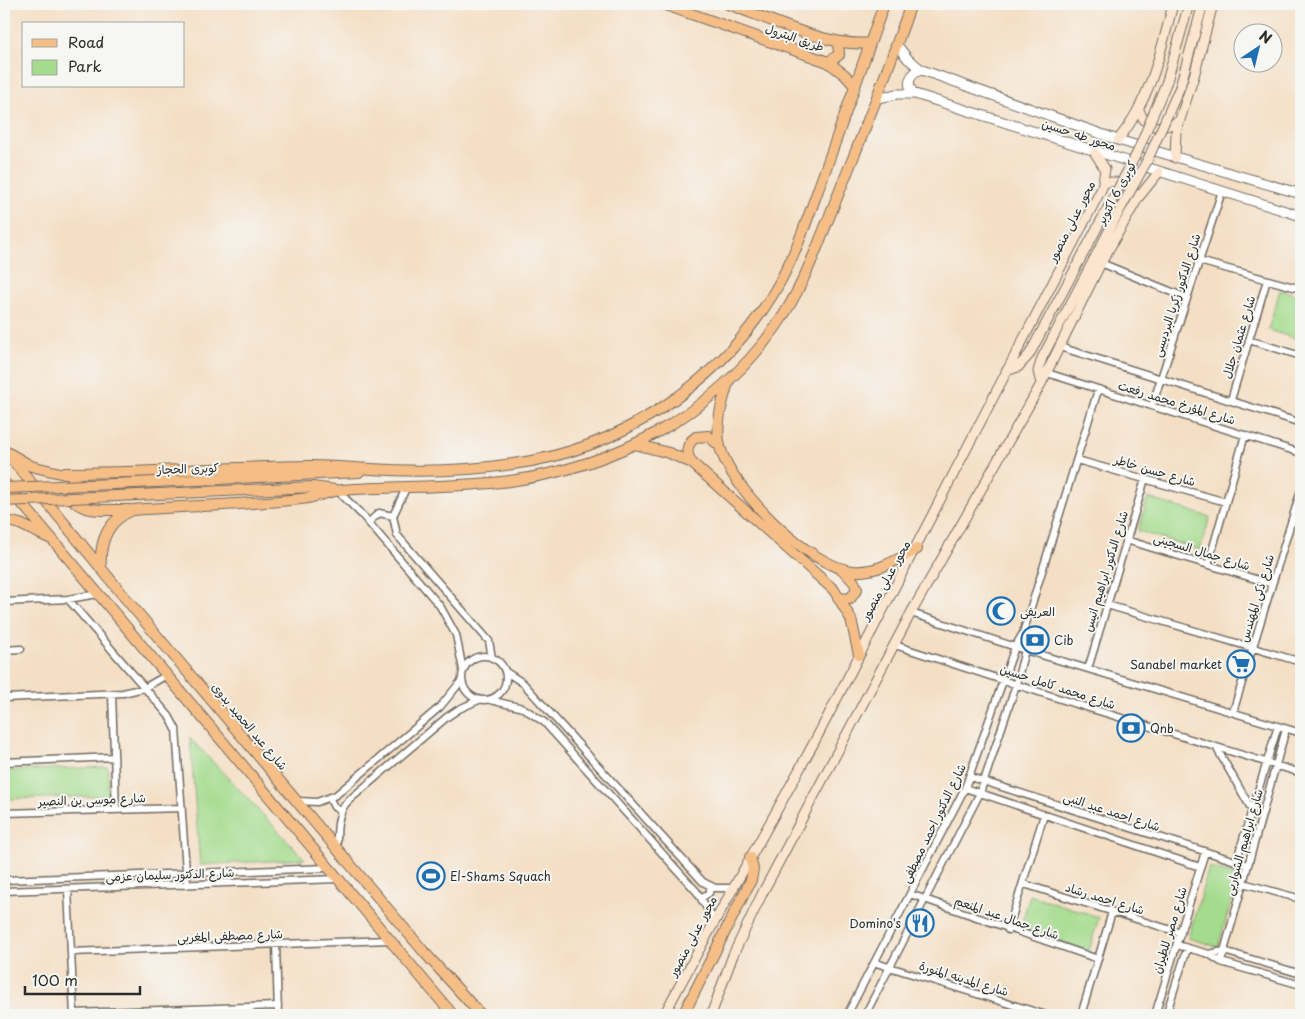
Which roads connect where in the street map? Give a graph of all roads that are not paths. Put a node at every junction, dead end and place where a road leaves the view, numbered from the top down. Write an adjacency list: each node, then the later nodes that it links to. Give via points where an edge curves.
1 (663, 4): 12 (main road, طريق البترول)
2 (728, 4): 9 (main road, طريق البترول)
3 (884, 4): 10 (main road)
4 (911, 4): 11 (main road)
5 (1173, 4): 17 (main road, via 1151,83)
6 (1189, 4): 36 (main road, كوبرى 6 اكتوبر, bridge, via 1167,80 1137,154 1029,355 1018,367)
7 (1203, 4): 40 (main road, كوبرى 6 اكتوبر, bridge, via 1180,88 1148,159 1042,358 1038,371)
8 (1213, 4): 18 (main road)
9 (838, 42): 10 (main road, طريق البترول); 12 (main road, via 839,55)
10 (870, 43): 14 (main road)
11 (897, 45): 13 (street, محور طه حسين); 16 (main road)
12 (828, 62): 14 (main road, طريق البترول)
13 (922, 70): 15 (street, via 910,80 910,89); 19 (street, محور طه حسين)
14 (855, 86): 52 (main road, via 784,274 745,334 694,384 635,424 552,457 492,466)
15 (915, 94): 16 (street, محور طه حسين); 20 (street, محور طه حسين)
16 (878, 98): 39 (main road, via 796,293 774,328)
17 (1139, 110): 18 (main road, via 1144,120 1157,128); 19 (main road)
18 (1179, 121): 21 (main road, via 1174,138)
19 (1118, 140): 21 (street, محور طه حسين)
20 (1095, 153): 22 (street, محور طه حسين); 23 (main road, محور عدلى منصور, via 1104,164)
21 (1175, 158): 25 (street, محور طه حسين)
22 (1159, 172): 24 (street, محور طه حسين); 26 (main road)
23 (1104, 183): 26 (main road, via 1124,184); 36 (main road, محور عدلى منصور)
24 (1222, 191): 27 (street, محور طه حسين); 28 (street, شارع الدكتور زكريا البرديسى)
25 (1301, 194)
26 (1138, 198): 29 (main road)
27 (1301, 216)
28 (1199, 261): 30 (street); 32 (street, شارع الدكتور زكريا البرديسى)
29 (1101, 263): 32 (street); 34 (main road)
30 (1267, 280): 31 (street); 33 (street, شارع عثمان جلال)
31 (1301, 289)
32 (1187, 298): 38 (street, شارع الدكتور زكريا البرديسى)
33 (1249, 340): 35 (street); 42 (street, شارع عثمان جلال)
34 (1060, 347): 37 (main road); 38 (street, شارع المؤرخ محمد رفعت)
35 (1301, 356)
36 (1006, 371): 70 (main road, محور عدلى منصور)
37 (1047, 373): 40 (main road); 41 (street, شارع المؤرخ محمد رفعت)
38 (1161, 378): 42 (street, شارع المؤرخ محمد رفعت); 43 (street, شارع الدكتور زكريا البرديسى)
39 (728, 383): 46 (main road, via 690,413); 47 (main road, via 721,408)
40 (1041, 384): 80 (main road)
41 (1098, 390): 43 (street, شارع المؤرخ محمد رفعت); 50 (street, شارع الدكتور احمد مصطفى)
42 (1231, 400): 44 (street, شارع المؤرخ محمد رفعت)
43 (1152, 406): 45 (street, شارع المؤرخ محمد رفعت)
44 (1301, 422)
45 (1245, 435): 49 (street, شارع المؤرخ محمد رفعت); 61 (street)
46 (635, 444): 51 (main road); 56 (main road, via 589,463 529,478)
47 (720, 446): 51 (main road, via 708,436 696,436 687,452); 73 (main road, via 735,477 767,516 805,548)
48 (4, 450): 53 (main road, via 41,470); 72 (main road, شارع عبد الحميد بدوى)
49 (1301, 453)
50 (1077, 460): 54 (street, شارع حسن خاطر); 81 (street, شارع الدكتور احمد مصطفى)
51 (692, 463): 76 (main road, via 821,577)
52 (372, 469): 53 (main road, via 312,466); 57 (main road, كوبرى الحجاز, bridge, via 340,474)
53 (78, 473): 62 (main road, via 70,489 78,504 86,508)
54 (1145, 479): 61 (street, شارع حسن خاطر); 69 (street, شارع الدكتور ابراهيم انيس)
55 (4, 482): 68 (main road)
56 (407, 486): 58 (main road); 63 (street)
57 (4, 488)
58 (337, 490): 60 (main road, كوبرى الحجاز, bridge, via 319,487); 62 (main road, via 302,499); 66 (street)
59 (1301, 490): 65 (street, شارع ذكى المهندس)
60 (4, 501)
61 (1226, 502): 71 (street)
62 (133, 510): 72 (main road, via 117,519 107,531 102,546)
63 (393, 516): 66 (street, via 379,513); 89 (street, via 399,540 489,640)
64 (4, 520): 68 (main road)
65 (1292, 521): 67 (street); 74 (street, شارع ذكى المهندس)
66 (369, 522): 92 (street, via 446,615 456,635)
67 (1301, 524)
68 (54, 540): 75 (main road)
69 (1126, 540): 71 (street, شارع جمال السجينى); 79 (street, شارع الدكتور ابراهيم انيس)
70 (917, 549): 73 (main road, via 880,568 862,571); 88 (main road, محور عدلى منصور)
71 (1208, 565): 74 (street, شارع جمال السجينى)
72 (101, 569): 118 (main road, شارع عبد الحميد بدوى)
73 (841, 569): 76 (main road, via 857,589 850,599)
74 (1272, 584): 84 (street, شارع ذكى المهندس)
75 (98, 594): 77 (street); 94 (main road)
76 (839, 598): 88 (main road, via 850,619)
77 (68, 599): 78 (street); 98 (street)
78 (4, 602)
79 (1107, 605): 84 (street); 91 (street, شارع الدكتور ابراهيم انيس)
80 (911, 613): 82 (main road); 83 (street, شارع محمد كامل حسين)
81 (1023, 633): 83 (street, شارع الدكتور احمد مصطفى); 87 (street, شارع الدكتور احمد مصطفى)
82 (895, 645): 96 (street, شارع محمد كامل حسين); 173 (main road, via 760,900 733,955)
83 (1015, 647): 87 (street, شارع محمد كامل حسين); 96 (street, شارع الدكتور احمد مصطفى)
84 (1253, 648): 90 (street); 103 (street, شارع ذكى المهندس)
85 (4, 650): 86 (street)
86 (21, 650)
87 (1025, 650): 91 (street, شارع محمد كامل حسين); 97 (street, شارع الدكتور احمد مصطفى)
88 (859, 655): 127 (main road, محور عدلى منصور)
89 (492, 658): 92 (street, via 478,657); 93 (street, via 501,663)
90 (1301, 662)
91 (1088, 669): 103 (street, شارع محمد كامل حسين)
92 (463, 670): 95 (street)
93 (506, 672): 102 (street, via 503,691); 138 (street, via 523,683)
94 (165, 676): 98 (street); 131 (main road)
95 (462, 680): 101 (street, via 467,693); 117 (street, via 440,707)
96 (1003, 681): 97 (street, شارع محمد كامل حسين); 113 (street, شارع الدكتور احمد مصطفى)
97 (1016, 685): 107 (street, شارع محمد كامل حسين); 114 (street, شارع الدكتور احمد مصطفى)
98 (144, 688): 99 (street); 119 (street, via 176,729)
99 (112, 694): 100 (street); 108 (street)
100 (4, 698)
101 (479, 700): 102 (street); 122 (street, via 447,717)
102 (490, 700): 143 (street, via 523,708 544,722)
103 (1233, 712): 104 (street, شارع محمد كامل حسين)
104 (1278, 726): 105 (street, شارع محمد كامل حسين); 110 (street, شارع ابراهيم الشواربى)
105 (1286, 729): 106 (street, شارع محمد كامل حسين); 111 (street, شارع ابراهيم الشواربى)
106 (1301, 733)
107 (1216, 748): 110 (street, شارع محمد كامل حسين); 121 (street)
108 (114, 757): 109 (street); 120 (street)
109 (4, 762)
110 (1267, 763): 111 (street, شارع محمد كامل حسين); 121 (street, شارع ابراهيم الشواربى)
111 (1276, 766): 112 (street, شارع محمد كامل حسين); 129 (street, شارع ابراهيم الشواربى)
112 (1301, 774)
113 (970, 777): 114 (street, شارع احمد عبد النبى); 115 (street, شارع الدكتور احمد مصطفى)
114 (984, 782): 116 (street, شارع الدكتور احمد مصطفى); 126 (street, شارع احمد عبد النبى)
115 (965, 788): 116 (street, شارع احمد عبد النبى); 142 (street, شارع الدكتور احمد مصطفى)
116 (980, 793): 124 (street, شارع احمد عبد النبى); 145 (street, شارع الدكتور احمد مصطفى)
117 (330, 799): 118 (street); 122 (street)
118 (298, 801): 125 (main road, شارع عبد الحميد بدوى)
119 (182, 808): 120 (street, شارع موسى بن النصير); 132 (street)
120 (116, 810): 123 (street, شارع موسى بن النصير)
121 (1252, 810): 128 (street, شارع ابراهيم الشواربى)
122 (341, 811): 125 (street)
123 (4, 813)
124 (1044, 815): 130 (street, شارع احمد عبد النبى); 137 (street)
125 (337, 848): 170 (main road, شارع عبد الحميد بدوى)
126 (1205, 852): 128 (street, شارع احمد عبد النبى); 130 (street, شارع مصر للطيران)
127 (750, 857): 139 (main road, محور عدلى منصور); 172 (main road, via 753,868 751,880)
128 (1236, 862): 129 (street, شارع احمد عبد النبى)
129 (1248, 865): 135 (street, شارع ابراهيم الشواربى)
130 (1200, 867): 149 (street, شارع مصر للطيران)
131 (328, 868): 132 (street, شارع الدكتور سليمان عزمى); 133 (main road)
132 (186, 873): 134 (street, شارع الدكتور سليمان عزمى); 136 (street)
133 (338, 879): 136 (street, شارع الدكتور سليمان عزمى); 150 (main road)
134 (4, 880)
135 (1243, 883): 144 (street); 154 (street, شارع ابراهيم الشواربى)
136 (187, 884): 140 (street, شارع الدكتور سليمان عزمى)
137 (1024, 884): 146 (street, شارع احمد رشاد); 148 (street)
138 (710, 886): 139 (street); 143 (street, via 707,895)
139 (732, 888): 147 (main road, محور عدلى منصور)
140 (68, 889): 141 (street, شارع الدكتور سليمان عزمى); 155 (street)
141 (4, 891)
142 (910, 894): 145 (street, شارع جمال عبد المنعم); 159 (street, شارع الدكتور احمد مصطفى)
143 (701, 898): 147 (street)
144 (1301, 899)
145 (924, 900): 148 (street, شارع جمال عبد المنعم); 160 (street, شارع الدكتور احمد مصطفى)
146 (1112, 912): 149 (street, شارع احمد رشاد); 157 (street)
147 (714, 920): 171 (main road, محور عدلى منصور)
148 (1008, 930): 157 (street, شارع جمال عبد المنعم)
149 (1181, 933): 152 (street, شارع مصر للطيران)
150 (389, 940): 151 (street, شارع مصطفى المغربى); 169 (main road)
151 (276, 944): 155 (street, شارع مصطفى المغربى); 163 (street)
152 (1177, 945): 153 (street); 178 (street, شارع مصر للطيران)
153 (1187, 948): 156 (street); 179 (street, شارع مصر للطيران)
154 (1224, 951): 156 (street); 158 (street, شارع ابراهيم الشواربى); 161 (street)
155 (71, 952): 166 (street)
156 (1209, 954): 158 (street)
157 (1098, 959): 177 (street)
158 (1221, 962): 162 (street)
159 (876, 963): 160 (street, شارع المدينه المنورة); 174 (street, شارع الدكتور احمد مصطفى)
160 (890, 967): 165 (street, شارع المدينه المنورة); 175 (street, شارع الدكتور احمد مصطفى)
161 (1301, 974)
162 (1301, 985)
163 (278, 1006): 164 (street); 168 (street)
164 (249, 1007): 166 (street); 167 (street)
165 (1029, 1013): 176 (street, شارع المدينه المنورة)
166 (74, 1014)
167 (249, 1015)
168 (278, 1015)
169 (454, 1015)
170 (481, 1015)
171 (664, 1015)
172 (683, 1015)
173 (711, 1015)
174 (847, 1015)
175 (865, 1015)
176 (1046, 1015)
177 (1081, 1015)
178 (1155, 1015)
179 (1166, 1015)

